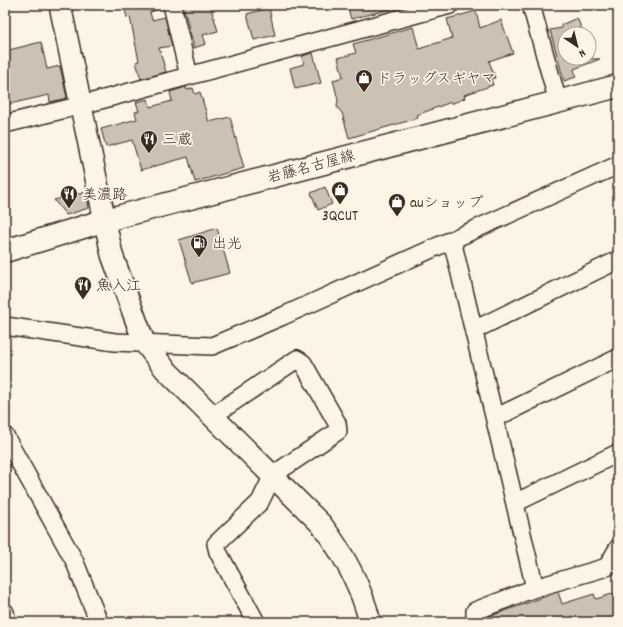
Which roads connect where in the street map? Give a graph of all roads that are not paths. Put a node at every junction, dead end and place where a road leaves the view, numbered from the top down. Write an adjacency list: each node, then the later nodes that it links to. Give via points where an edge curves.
1 (60, 5): 8 (street)
2 (172, 5): 5 (street)
3 (450, 5): 5 (street)
4 (531, 5): 7 (street)
5 (189, 76): 8 (street)
6 (618, 86): 7 (main road, 岩藤名古屋線)
7 (558, 102): 11 (main road, 岩藤名古屋線)
8 (82, 105): 9 (street); 11 (street)
9 (5, 124)
10 (618, 165): 12 (street)
11 (106, 220): 13 (main road, 岩藤名古屋線); 17 (street, via 112,255)
12 (452, 240): 16 (street); 17 (street, via 212,346)
13 (5, 251)
14 (618, 260): 16 (street)
15 (5, 326): 17 (street, via 115,342)
16 (474, 330): 20 (street)
17 (144, 342): 19 (street, via 165,369)
18 (618, 358): 20 (street)
19 (211, 417): 23 (street); 23 (street, via 298,359 303,363 337,423 338,431)
20 (495, 418): 24 (street)
21 (5, 436): 29 (street, via 74,560)
22 (618, 453): 24 (street)
23 (273, 475): 30 (street, via 260,502 216,544); 31 (street, via 332,538 355,576)
24 (515, 503): 26 (street)
25 (618, 548): 26 (street, via 607,567)
26 (535, 588): 32 (street, via 475,611)
27 (5, 612): 28 (street)
28 (7, 622)
29 (99, 622)
30 (256, 622)
31 (370, 622)
32 (475, 622)

